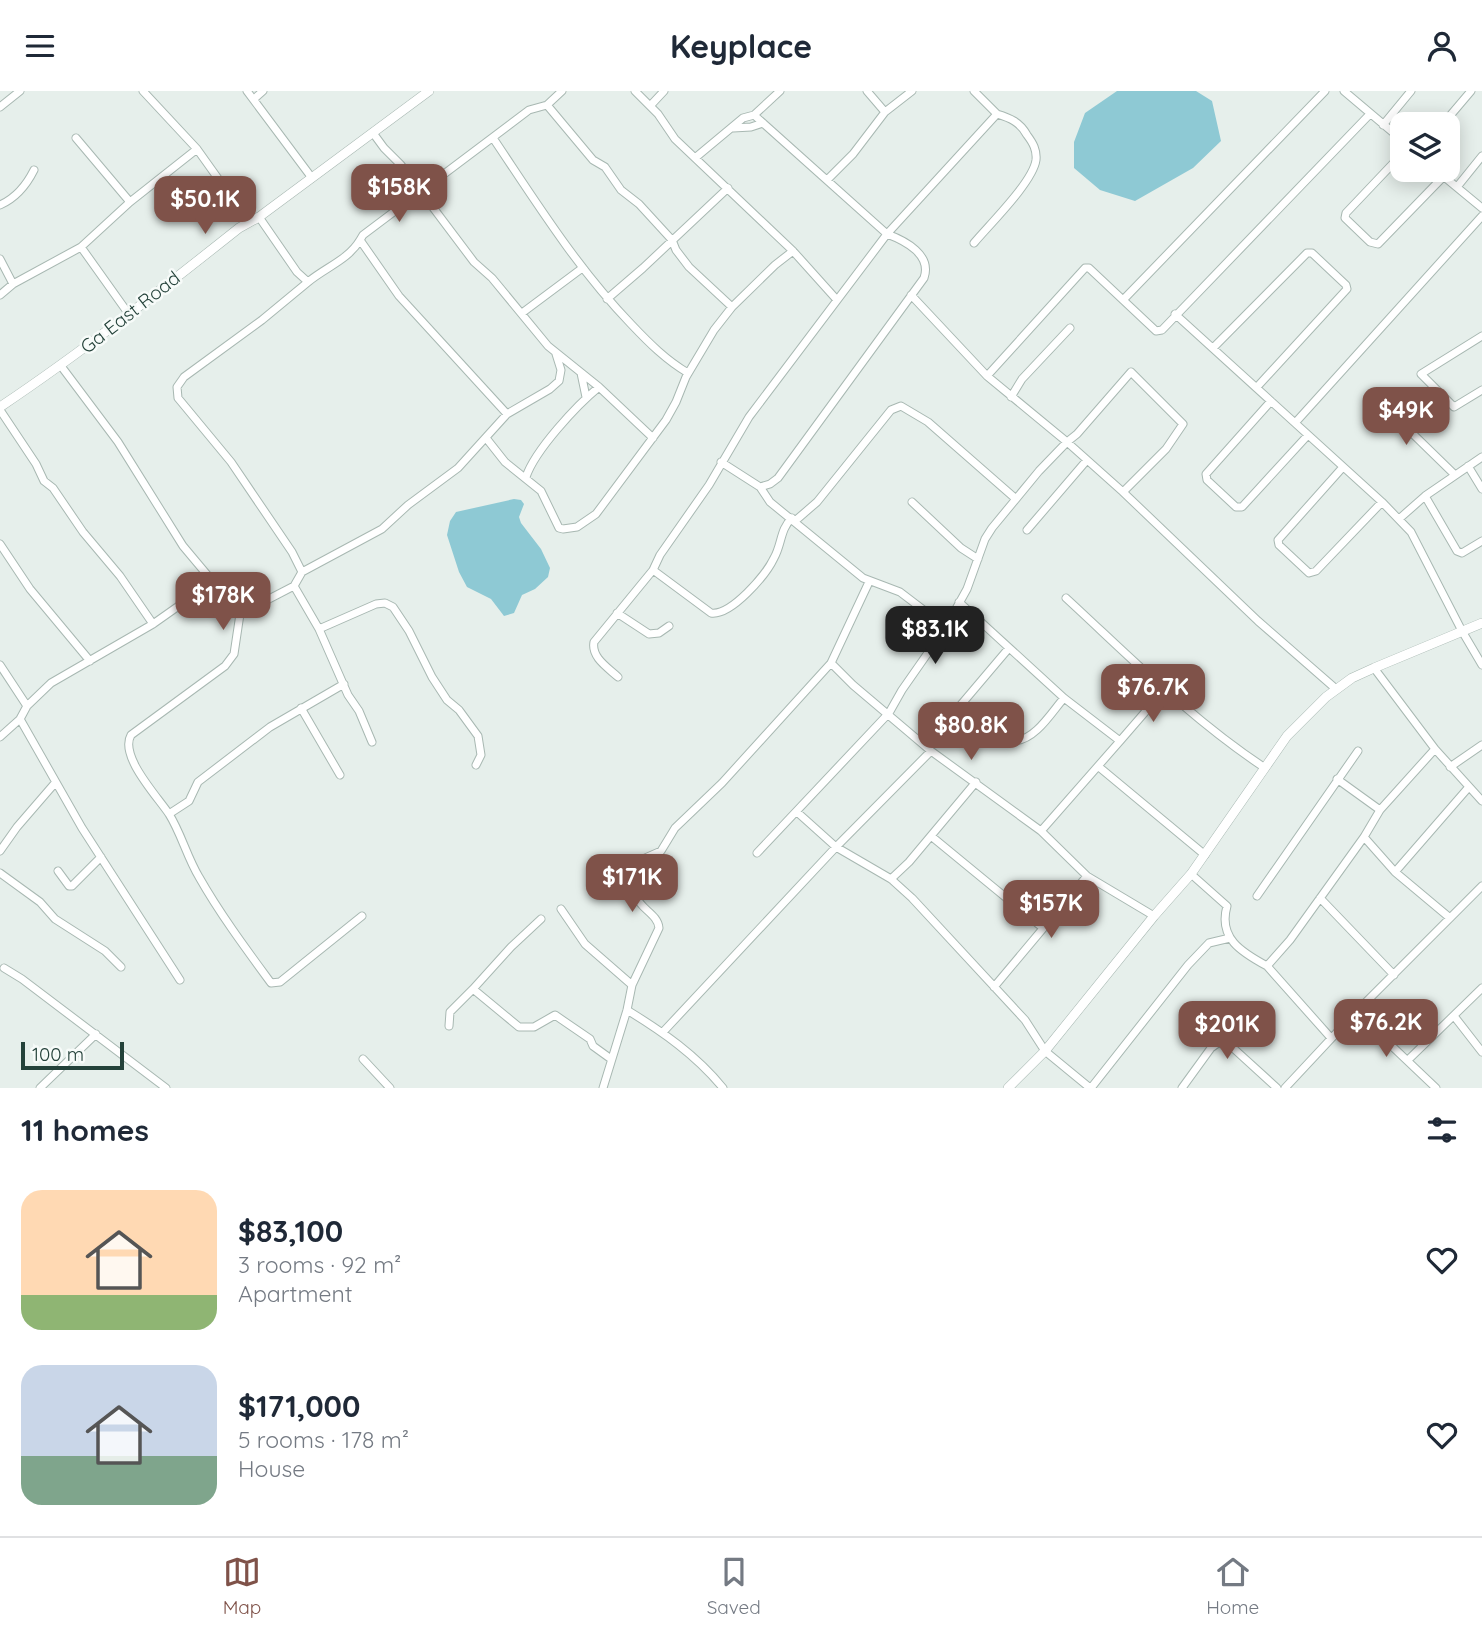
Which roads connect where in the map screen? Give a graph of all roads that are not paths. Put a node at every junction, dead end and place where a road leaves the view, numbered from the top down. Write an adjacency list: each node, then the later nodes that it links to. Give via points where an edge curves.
1 (20, 91): 20 (street)
2 (143, 91): 33 (street)
3 (247, 91): 17 (street)
4 (263, 91): 17 (street)
5 (429, 91): 30 (street, Ga East Road)
6 (562, 91): 18 (street)
7 (635, 91): 19 (street)
8 (664, 91): 19 (street)
9 (780, 91): 25 (street)
10 (867, 91): 21 (street)
11 (912, 91): 21 (street)
12 (974, 91): 23 (street)
13 (1325, 91): 65 (street)
14 (1410, 91): 27 (street)
15 (1471, 91): 22 (street)
16 (1347, 92): 24 (street)
17 (254, 99): 38 (street)
18 (547, 105): 32 (street, via 529,110); 53 (street, via 593,160 605,167 621,190)
19 (650, 106): 35 (street)
20 (0, 107)
21 (885, 112): 39 (street)
22 (1453, 112)
23 (997, 114): 51 (street); 54 (street, via 1024,129 1036,151 1036,163 1026,182)
24 (1370, 114): 27 (street); 69 (street)
25 (754, 115): 26 (street); 28 (street)
26 (763, 123): 28 (street); 39 (street)
27 (1383, 125): 29 (street)
28 (733, 128): 35 (street)
29 (1390, 131)
30 (373, 133): 38 (street, Ga East Road); 44 (street)
31 (76, 138): 45 (street)
32 (493, 138): 44 (street); 58 (street)
33 (197, 149): 45 (street); 50 (street)
34 (1482, 156): 42 (street)
35 (695, 158): 43 (street)
36 (1390, 167): 40 (street, via 1346,213 1345,218 1370,242 1378,244)
37 (34, 170): 46 (street, via 10,201)
38 (312, 178): 49 (street, Ga East Road)
39 (827, 180): 51 (street)
40 (1438, 182)
41 (1451, 182): 42 (street)
42 (1457, 187): 47 (street)
43 (727, 188): 53 (street); 56 (street)
44 (419, 192): 52 (street); 68 (street)
45 (130, 202): 55 (street)
46 (0, 205)
47 (1482, 208)
48 (1482, 216): 87 (street)
49 (259, 217): 50 (street, Ga East Road); 59 (street)
50 (249, 222): 67 (street, Ga East Road)
51 (887, 234): 62 (street, via 908,243 926,263 924,278); 64 (street)
52 (360, 240): 59 (street, via 352,253); 86 (street, via 399,296)
53 (672, 240): 63 (street); 66 (street, via 689,267)
54 (974, 243)
55 (81, 247): 60 (street); 67 (street)
56 (793, 251): 64 (street); 66 (street)
57 (0, 259): 60 (street)
58 (581, 269): 63 (street); 68 (street)
59 (308, 282): 113 (street, via 177,387 177,398 231,462)
60 (13, 284): 61 (street)
61 (0, 295)
62 (911, 295): 77 (street); 99 (street, via 778,478)
63 (607, 299): 76 (street, via 669,361)
64 (837, 300): 94 (street, via 755,408)
65 (1123, 300): 69 (street, via 1156,331); 77 (street, via 1086,268)
66 (732, 307): 76 (street)
67 (128, 313): 74 (street, Ga East Road)
68 (522, 313): 73 (street)
69 (1175, 314): 72 (street)
70 (1070, 328): 82 (street)
71 (1482, 337): 80 (street, via 1421,374 1454,407)
72 (1213, 348): 79 (street); 79 (street, via 1312,253 1347,289)
73 (556, 354): 75 (street); 86 (street, via 559,381)
74 (61, 366): 85 (street, Ga East Road); 114 (street, via 118,442 183,546)
75 (581, 373): 78 (street); 81 (street)
76 (688, 373): 90 (street, via 677,402)
77 (987, 376): 82 (street)
78 (599, 387): 81 (street); 90 (street)
79 (1256, 387): 84 (street)
80 (1482, 390)
81 (586, 397): 98 (street, via 533,460)
82 (1011, 397): 91 (street)
83 (1376, 398): 97 (street)
84 (1271, 401): 87 (street); 88 (street, via 1206,474 1236,507 1242,507)
85 (0, 409): 122 (street, via 44,481)
86 (508, 414): 89 (street)
87 (1295, 423): 88 (street)
88 (1308, 435): 96 (street)
89 (486, 437): 98 (street, via 505,462); 113 (street, via 458,468 382,530)
90 (653, 438): 98 (street, via 596,514 577,527 556,525 548,501)
91 (1067, 442): 93 (street); 101 (street, via 1132,373 1184,424); 103 (street)
92 (1482, 457): 95 (street)
93 (1087, 460): 101 (street); 108 (street)
94 (721, 462): 99 (street); 112 (street)
95 (1468, 466): 97 (street); 100 (street)
96 (1343, 467): 105 (street); 105 (street, via 1279,540 1309,573)
97 (1455, 475): 102 (street)
98 (526, 477)
99 (760, 487): 107 (street, via 770,502)
100 (1482, 489)
101 (1124, 492): 135 (street, via 1258,621)
102 (1425, 496): 106 (street); 109 (street, via 1457,551 1466,552)
103 (1016, 499): 107 (street, via 928,422 901,406 891,409 817,502); 111 (street, via 985,539)
104 (912, 502): 111 (street)
105 (1382, 502): 106 (street)
106 (1399, 519): 126 (street, via 1415,539)
107 (793, 520): 112 (street, via 784,526 779,548 765,573 719,613 711,613); 115 (street)
108 (1027, 530)
109 (1482, 541)
110 (0, 544): 128 (street, via 30,589)
111 (978, 559): 118 (street)
112 (653, 570): 120 (street)
113 (302, 572): 116 (street)
114 (214, 581): 119 (street); 122 (street)
115 (869, 582): 124 (street, via 900,593); 129 (street)
116 (294, 586): 119 (street); 125 (street)
117 (1066, 598): 136 (street)
118 (959, 602): 124 (street); 127 (street)
119 (240, 614): 162 (street, via 234,654 225,666 127,742 151,791)
120 (617, 614): 123 (street, via 649,634); 133 (street, via 592,646)
121 (1482, 623): 126 (street)
122 (153, 624): 128 (street)
123 (669, 625)
124 (946, 627): 140 (street)
125 (319, 629): 134 (street); 150 (street, via 376,604 393,607 447,700 478,736 481,755)
126 (1462, 631): 131 (street); 132 (street)
127 (1009, 648): 137 (street); 147 (street)
128 (90, 661): 138 (street, via 51,683)
129 (831, 663): 140 (street); 192 (street, via 675,828 661,851 636,862 636,897 660,925)
130 (0, 665): 138 (street)
131 (1482, 665)
132 (1374, 668): 135 (street); 148 (street)
133 (618, 677)
134 (344, 684): 139 (street); 145 (street)
135 (1336, 688): 153 (street, via 1287,736)
136 (1165, 689): 144 (street); 153 (street, via 1231,746)
137 (1064, 698): 142 (street, via 1034,733 1021,740 1015,741); 144 (street)
138 (27, 706): 141 (street)
139 (301, 708): 154 (street); 162 (street, via 198,782 189,801)
140 (889, 713): 147 (street); 161 (street)
141 (20, 719): 143 (street); 157 (street)
142 (998, 727)
143 (0, 736)
144 (1120, 741): 151 (street)
145 (372, 742)
146 (1482, 745): 152 (street)
147 (928, 748): 156 (street); 166 (street)
148 (1435, 749): 152 (street); 160 (street)
149 (1358, 751): 155 (street)
150 (476, 765)
151 (1099, 767): 163 (street); 169 (street)
152 (1450, 767): 158 (street)
153 (1265, 768): 169 (street)
154 (340, 775)
155 (1337, 779): 160 (street); 178 (street)
156 (976, 782): 163 (street); 164 (street)
157 (55, 783): 167 (street); 170 (street)
158 (1468, 788): 159 (street); 172 (street)
159 (1482, 801)
160 (1380, 810): 165 (street)
161 (797, 812): 166 (street); 168 (street)
162 (169, 814): 181 (street, via 198,876 271,983 280,982)
163 (1041, 831): 175 (street)
164 (931, 836): 176 (street); 185 (street)
165 (1364, 837): 172 (street); 179 (street)
166 (836, 847): 176 (street); 200 (street)
167 (0, 851)
168 (757, 853)
169 (1205, 855): 174 (street)
170 (101, 857): 171 (street, via 72,886); 191 (street)
171 (58, 871)
172 (1395, 872): 183 (street)
173 (0, 873): 188 (street)
174 (1191, 874): 182 (street); 186 (street, via 1227,906 1223,921)
175 (1087, 876): 182 (street); 185 (street)
176 (891, 879): 193 (street)
177 (1482, 886): 183 (street)
178 (1257, 896)
179 (1320, 898): 187 (street); 190 (street)
180 (561, 909): 192 (street, via 585,944)
181 (362, 916)
182 (1154, 916): 203 (street)
183 (1450, 918): 190 (street)
184 (541, 919): 195 (street)
185 (1043, 928): 193 (street)
186 (1230, 937): 187 (street, via 1245,954); 214 (street, via 1209,943 1188,965)
187 (1267, 966): 202 (street)
188 (121, 967)
189 (1, 969): 201 (street, via 22,979)
190 (1394, 975): 197 (street)
191 (180, 980)
192 (632, 985): 196 (street)
193 (994, 987): 203 (street)
194 (1482, 988): 198 (street)
195 (472, 989): 199 (street, via 450,1012); 206 (street, via 520,1027 534,1027 555,1015)
196 (627, 1010): 200 (street); 206 (street)
197 (1356, 1012): 202 (street); 207 (street)
198 (1454, 1016): 204 (street); 207 (street)
199 (449, 1026)
200 (663, 1032): 212 (street)
201 (96, 1034): 208 (street); 209 (street)
202 (1331, 1038): 217 (street)
203 (1045, 1051): 213 (street); 214 (street)
204 (1482, 1052)
205 (363, 1059): 210 (street)
206 (611, 1059): 211 (street)
207 (1408, 1060): 218 (street)
208 (40, 1088)
209 (166, 1088)
210 (390, 1088)
211 (603, 1088)
212 (723, 1088)
213 (1008, 1088)
214 (1091, 1088)
215 (1182, 1088): 216 (street, via 1218,1043 1232,1047)
216 (1277, 1088)
217 (1285, 1088)
218 (1436, 1088)

